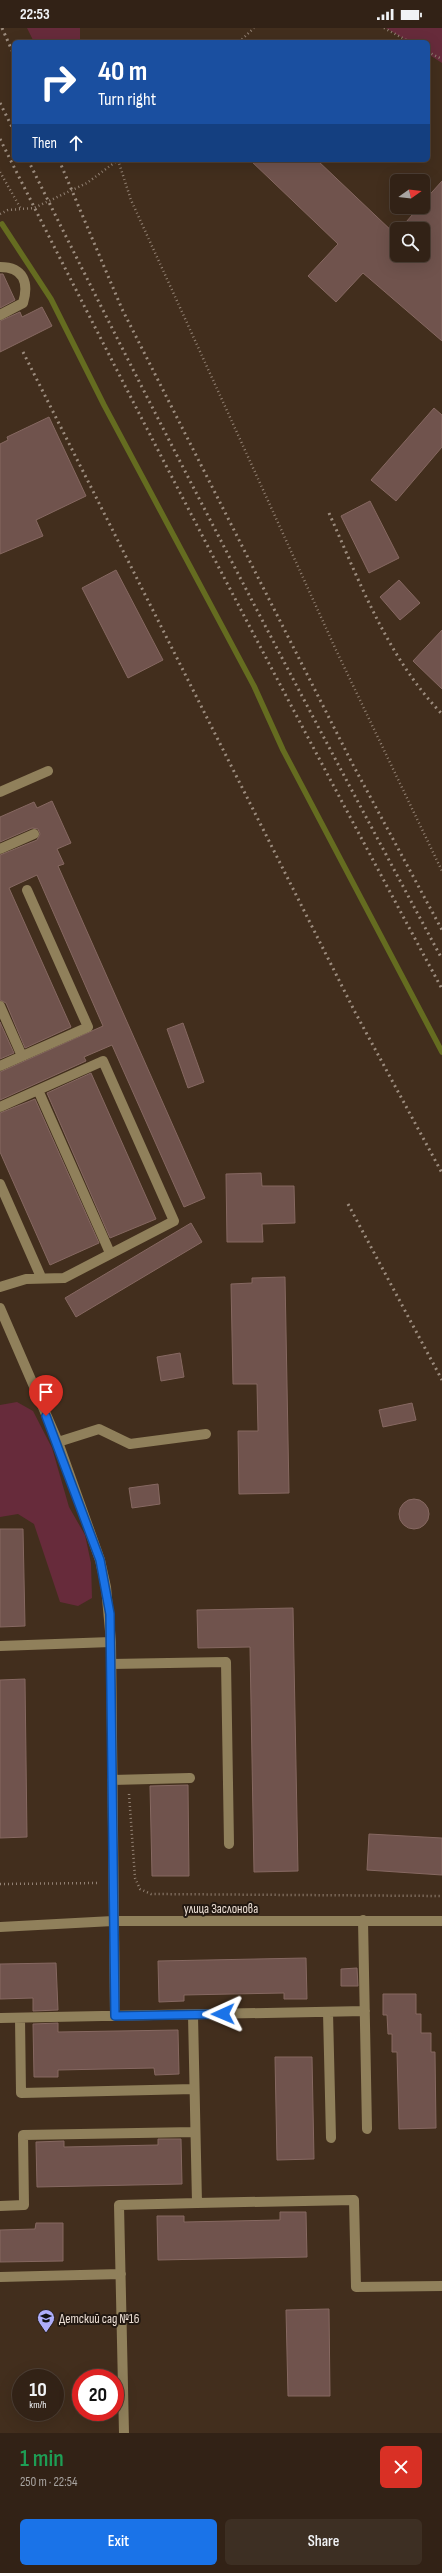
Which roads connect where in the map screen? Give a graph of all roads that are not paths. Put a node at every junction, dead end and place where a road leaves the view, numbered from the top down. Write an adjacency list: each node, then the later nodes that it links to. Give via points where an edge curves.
1 (0, 267): 2 (street, via 16,270 23,277 27,291 23,303)
2 (0, 315)
3 (48, 771): 4 (street)
4 (0, 792)
5 (34, 834): 6 (street)
6 (0, 849)
7 (27, 890): 9 (street, via 88,1027)
8 (0, 1006): 9 (street)
9 (22, 1056): 10 (street)
10 (0, 1066)
11 (38, 1090): 12 (street); 14 (street); 14 (street, via 103,1061 174,1221)
12 (0, 1107)
13 (0, 1184): 15 (street)
14 (110, 1253): 15 (street, via 64,1278)
15 (41, 1277): 16 (street)
16 (0, 1287)
17 (0, 1308): 19 (street)
18 (206, 1434): 19 (street, via 130,1444 99,1429)
19 (58, 1442): 20 (street, via 100,1560 106,1587)
20 (111, 1642): 21 (street); 22 (street)
21 (0, 1646)
22 (111, 1664): 24 (street); 25 (street, via 226,1662)
23 (190, 1778): 24 (street)
24 (112, 1780): 27 (street)
25 (229, 1844)
26 (363, 1920): 27 (street, улица Заслонова); 28 (street, улица Заслонова); 30 (street)
27 (113, 1921): 29 (street, улица Заслонова); 33 (street)
28 (442, 1921)
29 (0, 1926)
30 (365, 2011): 31 (street); 37 (street)
31 (328, 2012): 32 (street); 39 (street)
32 (193, 2015): 33 (street); 36 (street)
33 (115, 2016): 35 (street)
34 (0, 2018): 35 (street)
35 (20, 2018): 36 (street, via 21,2093)
36 (194, 2089): 38 (street)
37 (368, 2129)
38 (196, 2132): 40 (street); 41 (street, via 22,2135 24,2205)
39 (331, 2138)
40 (197, 2204): 42 (street, via 119,2205); 44 (street, via 354,2200 356,2288)
41 (0, 2206)
42 (121, 2274): 43 (street); 45 (street)
43 (0, 2277)
44 (442, 2286)
45 (124, 2433)

